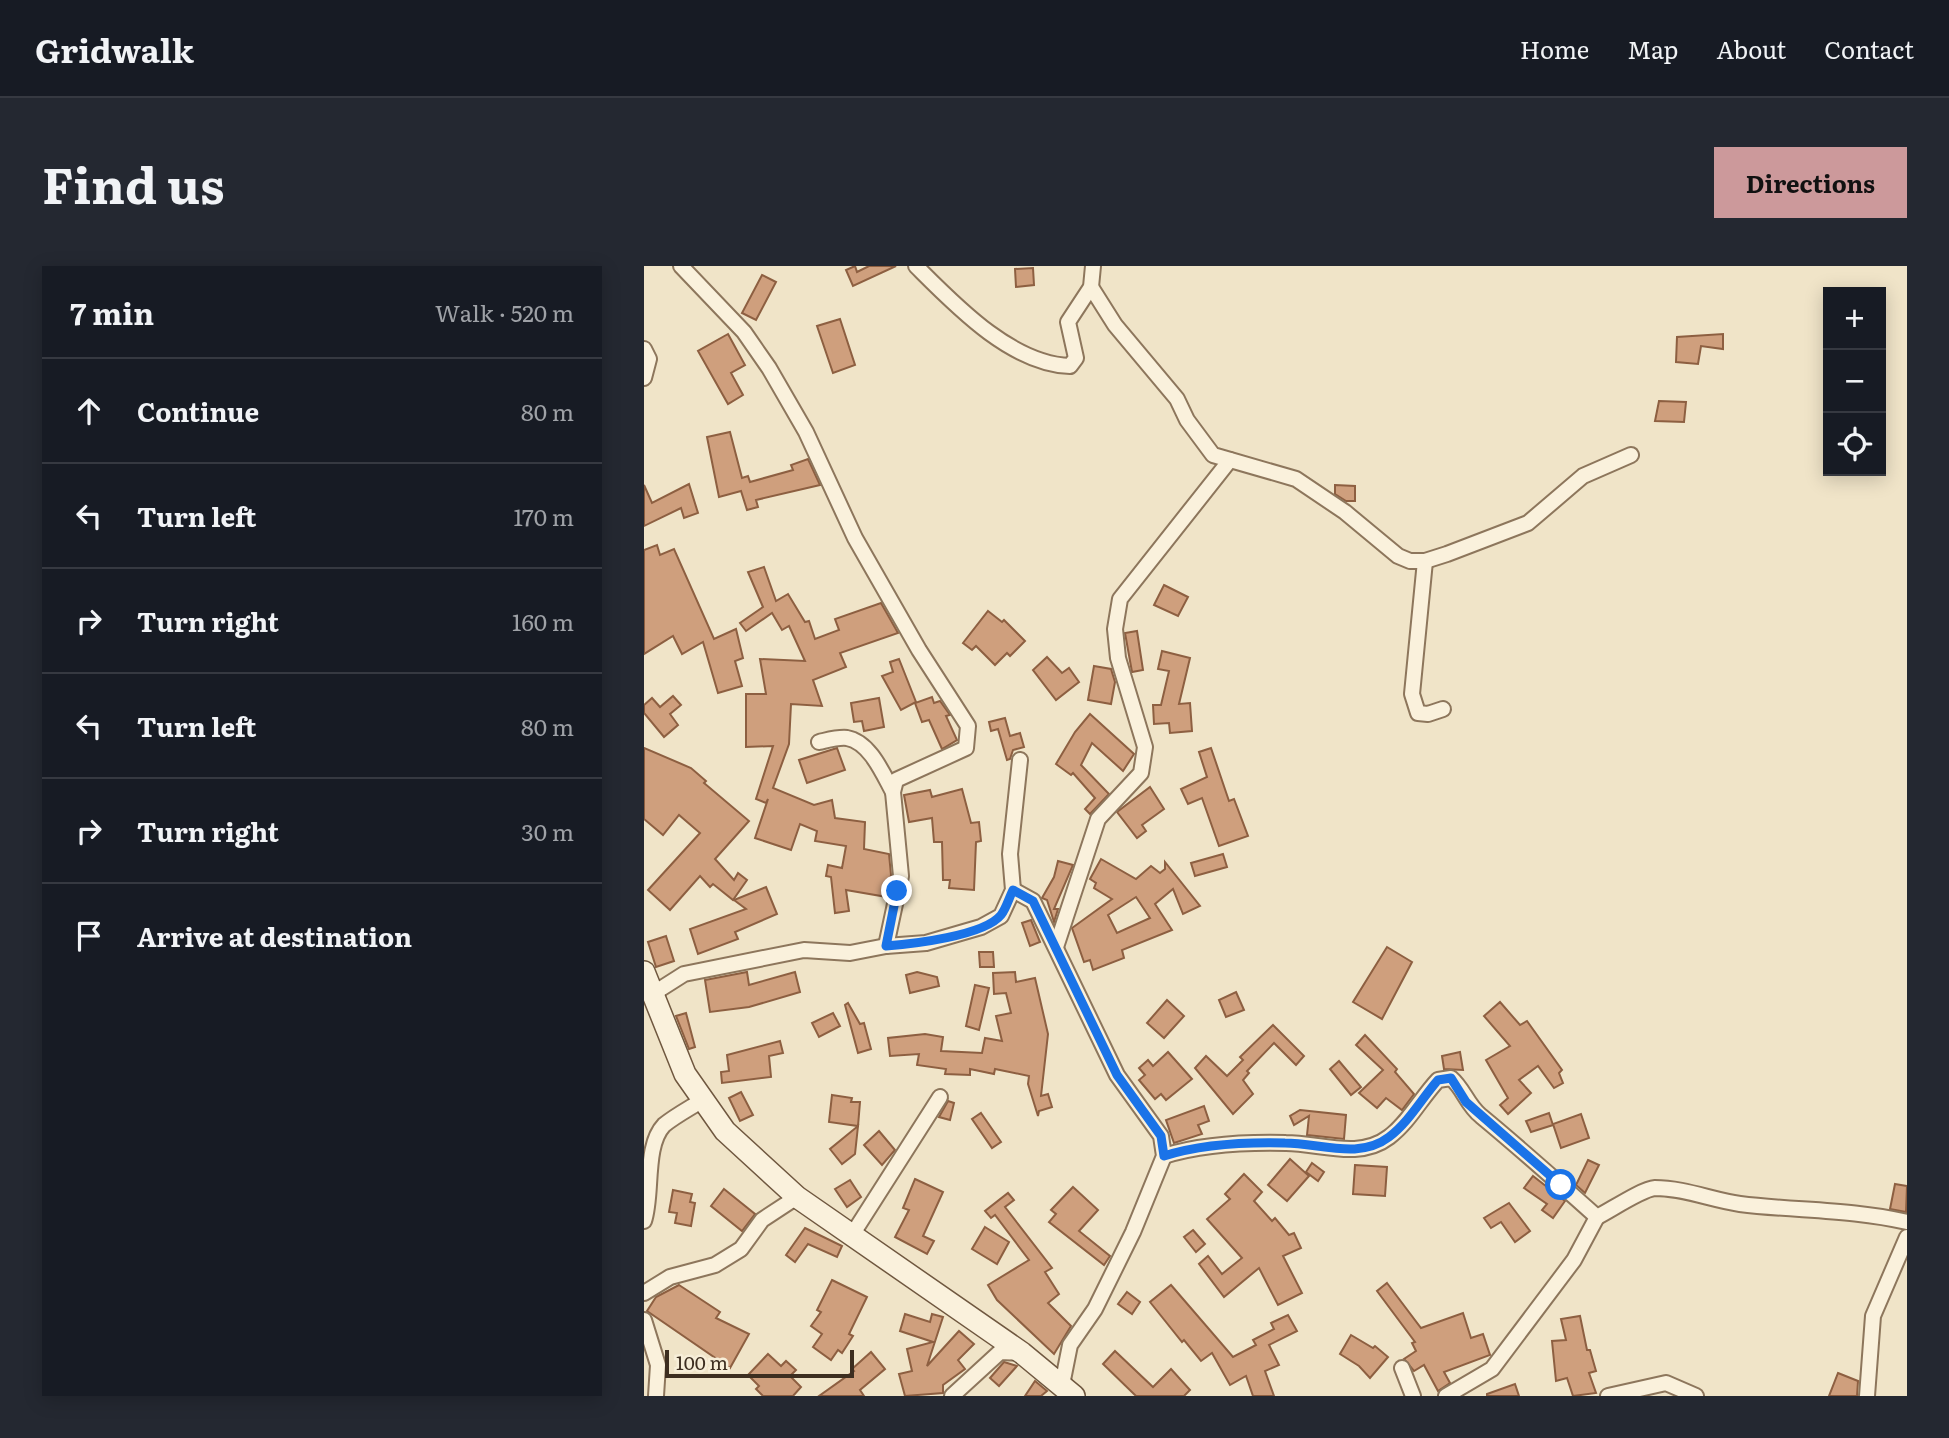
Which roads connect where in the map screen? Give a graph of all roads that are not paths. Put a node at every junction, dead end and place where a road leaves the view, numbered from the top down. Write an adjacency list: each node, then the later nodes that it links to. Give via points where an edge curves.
1 (681, 266): 13 (street, via 744,332 769,368 806,432 855,538 968,726 966,748 896,780)
2 (916, 266): 4 (street, via 996,337 1057,366 1070,366 1076,358 1068,322)
3 (1093, 266): 4 (street)
4 (1091, 287): 8 (street, via 1115,325 1177,399 1199,438 1213,455)
5 (644, 349): 6 (street, via 649,359)
6 (644, 378)
7 (1631, 456): 9 (street, via 1583,476 1528,523)
8 (1230, 460): 9 (street, via 1296,479 1398,556); 16 (street, via 1120,599 1115,629 1118,658 1145,747 1141,773 1098,819)
9 (1425, 561): 10 (street, via 1412,694 1419,713)
10 (1443, 709)
11 (819, 742): 13 (street, via 855,740 876,761)
12 (1020, 760): 14 (street, via 1010,854)
13 (893, 792): 15 (street, via 901,876)
14 (1013, 890): 15 (street, via 1001,916 981,927 926,943); 16 (street, via 1033,901)
15 (886, 946): 18 (street, via 850,953 804,950 684,974)
16 (1056, 947): 21 (street, via 1117,1075 1161,1136)
17 (644, 972): 18 (main road)
18 (651, 995): 20 (main road)
19 (940, 1097): 26 (street)
20 (701, 1101): 22 (main road, via 725,1131); 23 (street, via 663,1127 650,1162)
21 (1164, 1156): 24 (street, via 1188,1149 1248,1144 1366,1149 1389,1138 1438,1080 1451,1078 1481,1117 1540,1163); 32 (street, via 1095,1309 1070,1345)
22 (797, 1197): 26 (main road); 28 (street, via 762,1220 741,1249 670,1277)
23 (645, 1212)
24 (1597, 1217): 25 (street, via 1652,1188 1763,1207 1833,1210); 36 (street, via 1574,1260 1492,1369)
25 (1907, 1222)
26 (852, 1235): 30 (main road)
27 (1907, 1237): 39 (street, via 1873,1316)
28 (644, 1293)
29 (644, 1320): 33 (street, via 658,1365)
30 (1022, 1353): 32 (main road); 34 (street, via 1000,1352)
31 (1402, 1368): 35 (street)
32 (1068, 1390)
33 (656, 1396)
34 (952, 1396)
35 (1413, 1396)
36 (1446, 1396)
37 (1608, 1396): 38 (street, via 1667,1383)
38 (1696, 1396)
39 (1867, 1396)

